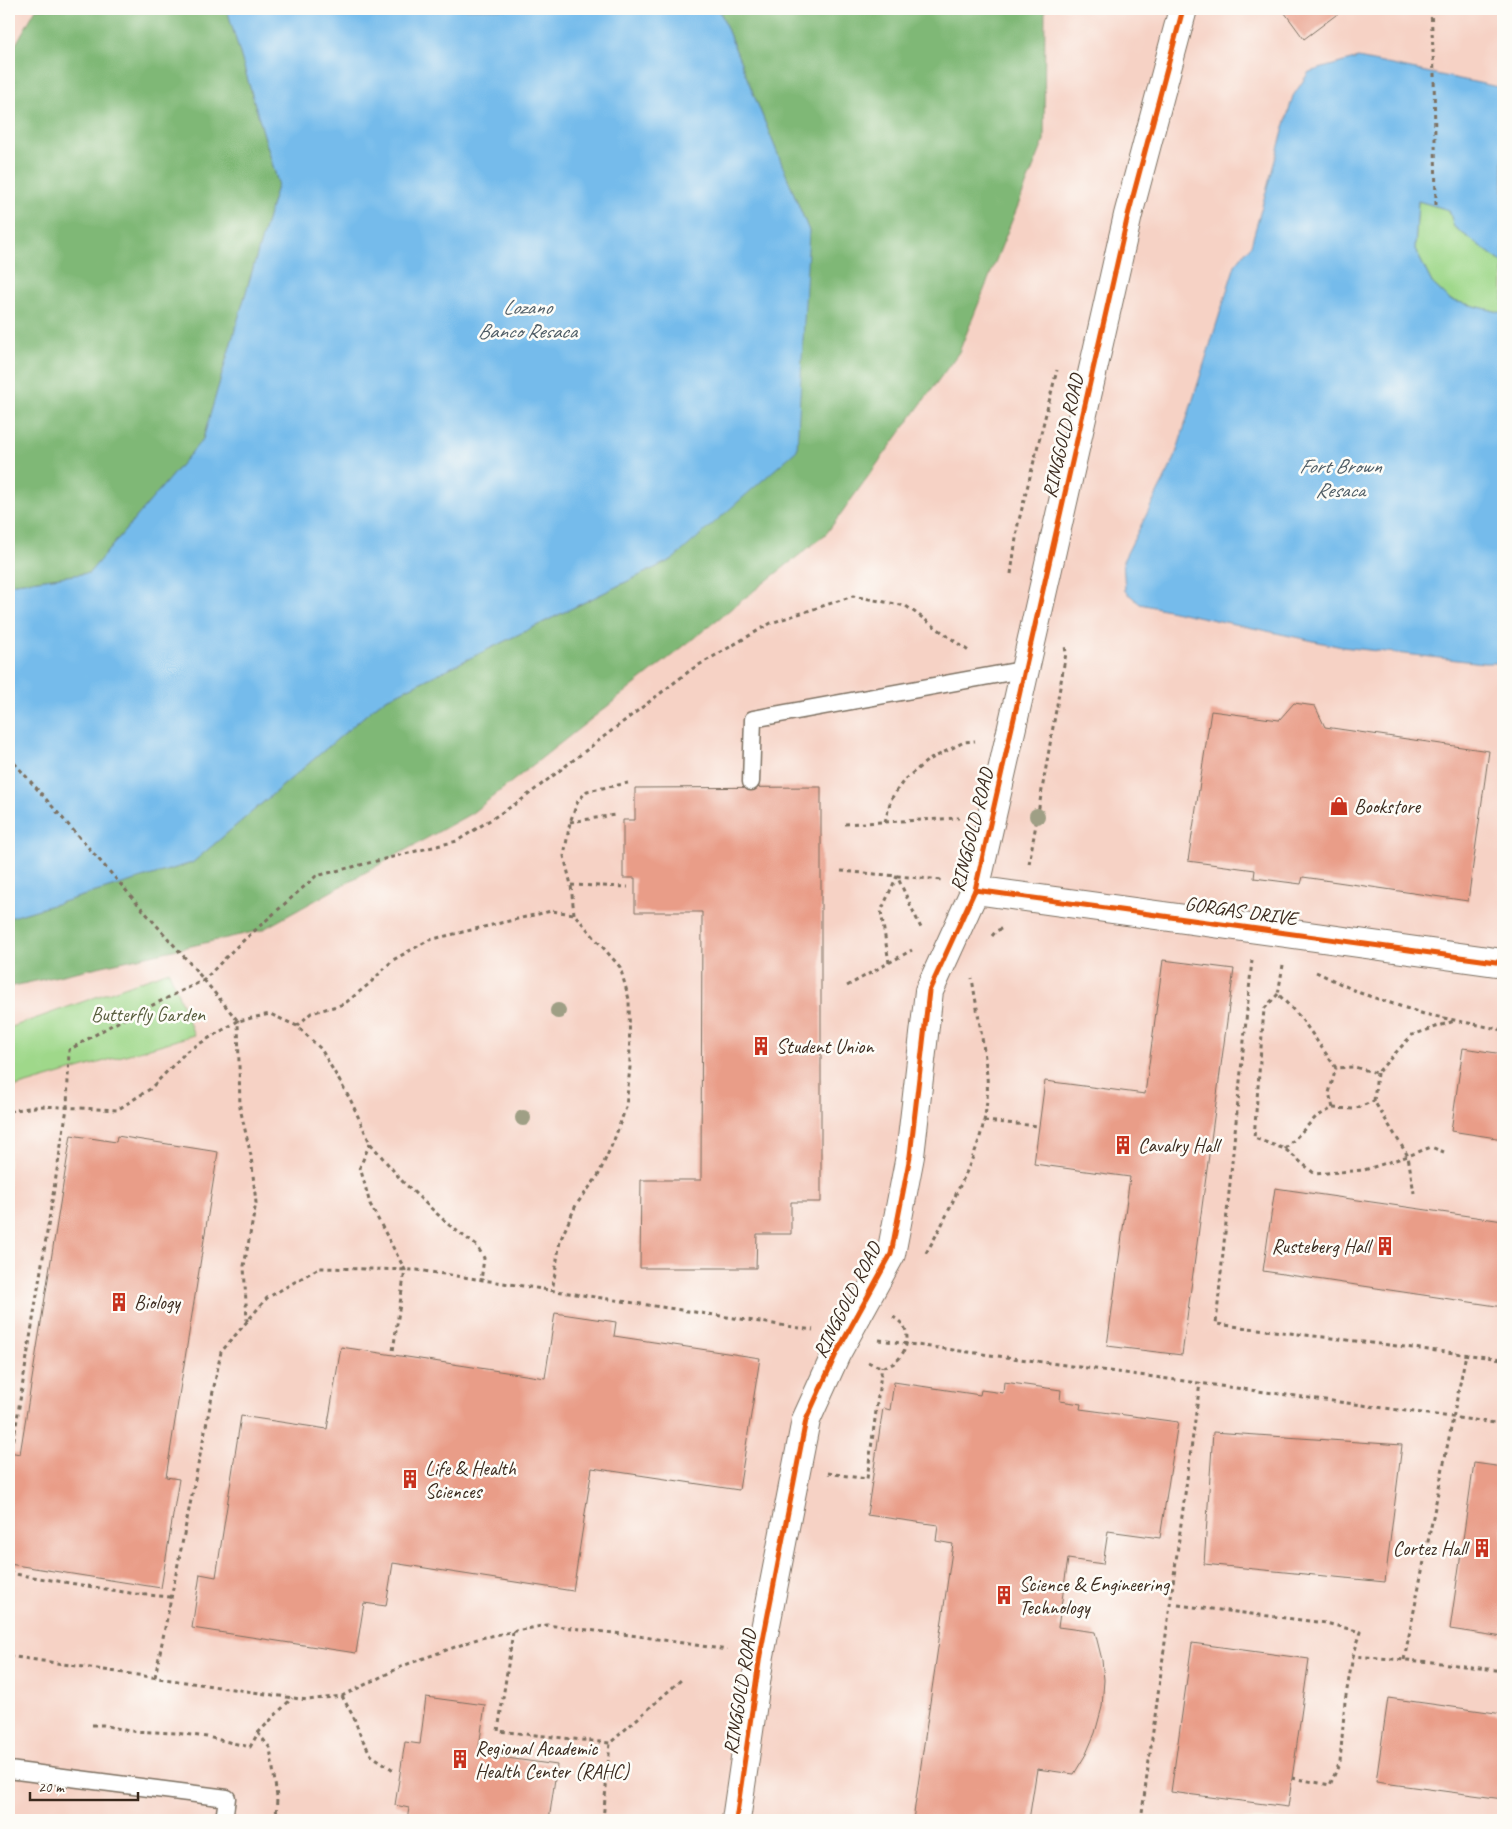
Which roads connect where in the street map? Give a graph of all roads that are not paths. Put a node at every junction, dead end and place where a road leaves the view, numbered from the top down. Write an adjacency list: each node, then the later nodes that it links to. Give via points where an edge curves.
1 (1183, 9): 2 (street, RINGGOLD ROAD, via 1128,215)
2 (1027, 669): 3 (lane, via 753,718); 4 (street, RINGGOLD ROAD)
3 (751, 782)
4 (975, 890): 5 (street, GORGAS DRIVE); 8 (street, RINGGOLD ROAD, via 929,991 910,1156 891,1254 836,1354 806,1420 760,1655)
5 (1503, 963)
6 (9, 1770): 7 (lane, via 227,1798)
7 (224, 1820)
8 (736, 1820)

